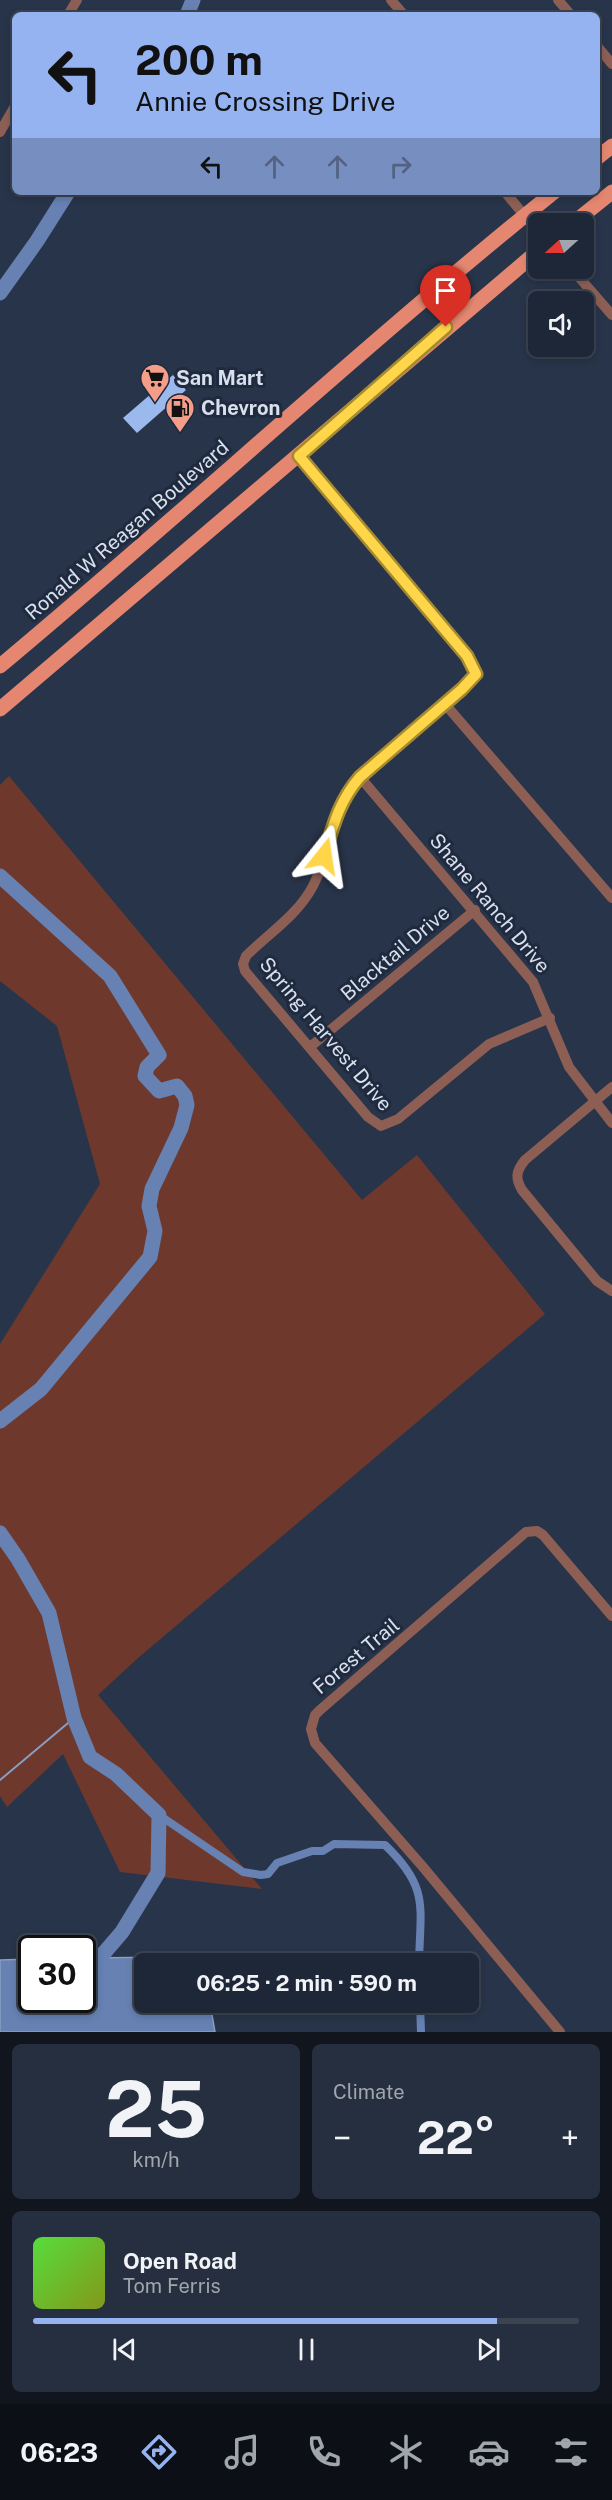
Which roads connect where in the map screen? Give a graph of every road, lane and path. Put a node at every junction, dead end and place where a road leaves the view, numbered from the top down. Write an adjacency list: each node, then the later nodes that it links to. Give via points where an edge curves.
1 (391, 0): 3 (street)
2 (558, 0): 4 (street)
3 (401, 12)
4 (568, 12)
5 (600, 50): 6 (street)
6 (612, 64)
7 (12, 111): 8 (street)
8 (0, 132)
9 (612, 146): 10 (main road)
10 (600, 156)
11 (612, 192): 14 (main road)
12 (508, 195): 15 (street)
13 (550, 195): 15 (main road, Ronald W Reagan Boulevard)
14 (586, 213)
15 (525, 216): 16 (street); 21 (main road, Ronald W Reagan Boulevard)
16 (528, 220)
17 (528, 259): 20 (main road)
18 (581, 279): 19 (street)
19 (612, 315)
20 (299, 456): 22 (street, via 474,665 476,674 471,681); 23 (main road)
21 (0, 666)
22 (445, 704): 24 (street); 25 (street)
23 (0, 709)
24 (360, 777): 26 (street, Shane Ranch Drive); 28 (street, Spring Harvest Drive, via 341,803 321,869 301,905 246,956 243,964 250,979)
25 (612, 898)
26 (475, 910): 27 (street, Shane Ranch Drive, via 533,982); 28 (street, Blacktail Drive)
27 (550, 1018): 28 (street, Spring Harvest Drive, via 489,1044 398,1119 381,1126 368,1117); 30 (street, Shane Ranch Drive, via 569,1067)
28 (310, 1047)
29 (612, 1087): 30 (street)
30 (594, 1102): 31 (street, Shane Ranch Drive); 32 (street, via 525,1160 516,1175 522,1190 597,1281)
31 (612, 1123)
32 (611, 1291)
33 (612, 1616): 34 (street, Forest Trail, via 543,1535 537,1531 526,1533 320,1710 311,1729 315,1743 338,1771)
34 (560, 2032)

